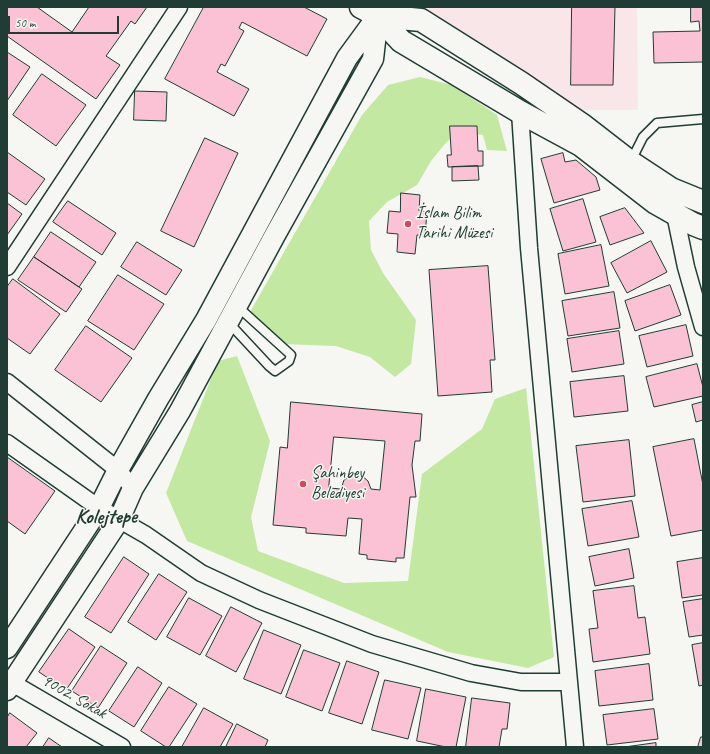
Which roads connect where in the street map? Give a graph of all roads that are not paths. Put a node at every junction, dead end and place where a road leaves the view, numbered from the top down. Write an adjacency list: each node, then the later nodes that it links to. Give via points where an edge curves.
1 (179, 7): 10 (street)
2 (373, 10): 3 (main road); 4 (main road, via 401,41); 11 (street, via 373,59); 15 (street, via 206,320)
3 (416, 14): 6 (main road, via 581,124)
4 (520, 112): 8 (main road, via 581,145 656,203); 20 (street)
5 (703, 119): 6 (lane, via 657,123 643,137)
6 (630, 162): 7 (main road, via 671,189)
7 (703, 202)
8 (675, 214): 9 (main road); 12 (street, via 686,267)
9 (703, 228)
10 (7, 266)
11 (233, 314): 11 (lane, via 269,366 275,371 289,361 289,352); 16 (street, via 180,411)
12 (703, 327)
13 (7, 382): 15 (street)
14 (7, 443): 17 (street)
15 (118, 470): 16 (street); 17 (street)
16 (133, 488): 18 (street)
17 (99, 508): 18 (street); 19 (street)
18 (120, 520): 20 (street, via 201,573 259,600 372,644 471,674 521,682); 21 (street)
19 (7, 648)
20 (569, 682): 23 (street)
21 (9, 684): 22 (street, 9002. Sokak)
22 (122, 747)
23 (575, 747)

